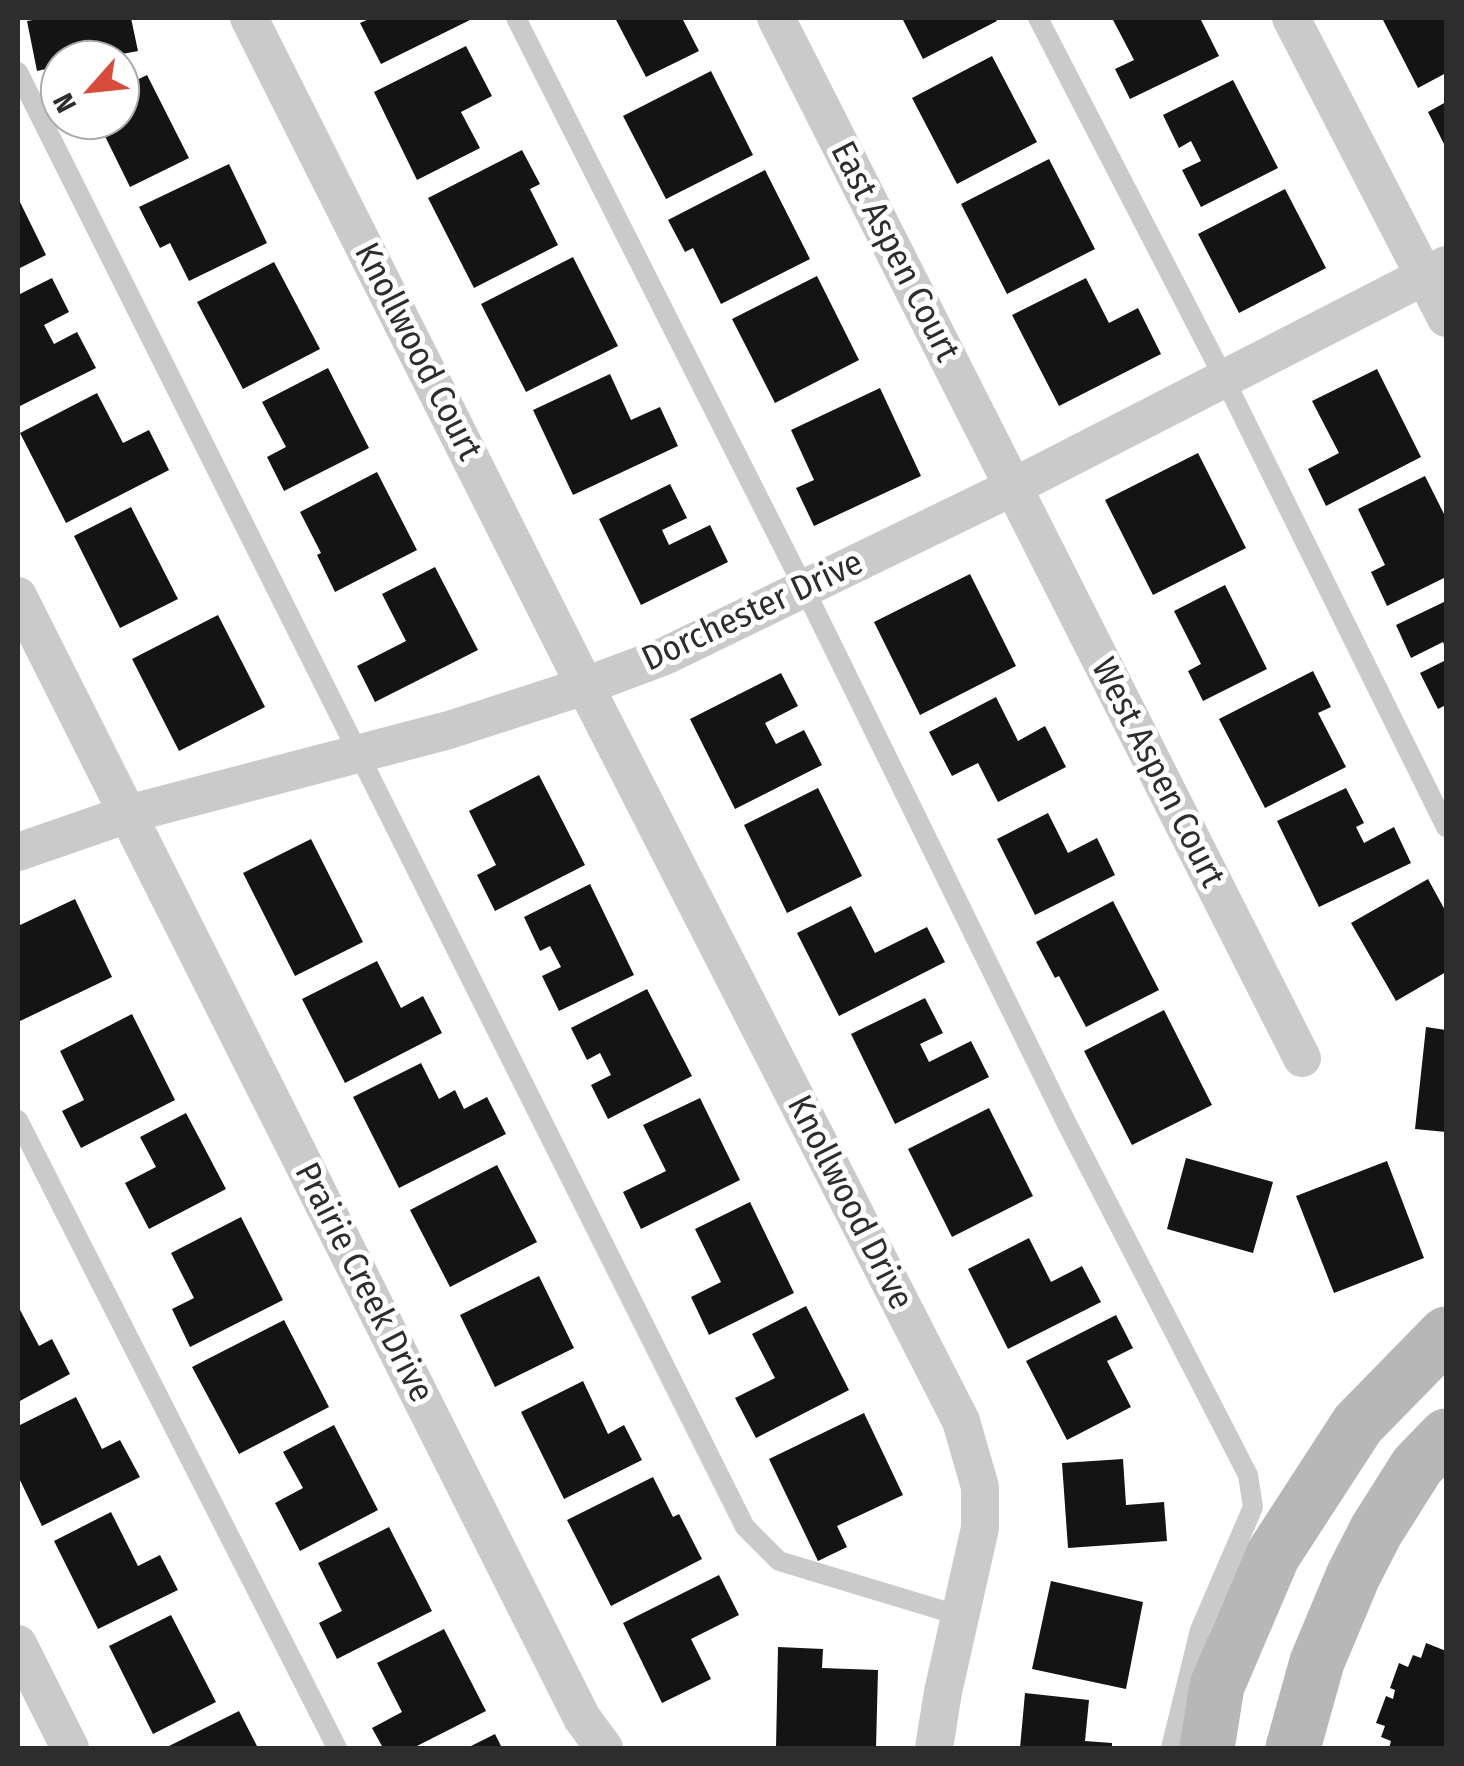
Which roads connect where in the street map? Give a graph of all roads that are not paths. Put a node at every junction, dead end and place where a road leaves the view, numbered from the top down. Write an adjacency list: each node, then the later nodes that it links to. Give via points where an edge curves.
1 (249, 18): 13 (street, Knollwood Court)
2 (516, 18): 11 (lane)
3 (776, 18): 10 (street, East Aspen Court)
4 (1038, 18): 9 (lane)
5 (1291, 18): 7 (street)
6 (18, 72): 14 (lane)
7 (1435, 270): 8 (street); 9 (street, Dorchester Drive)
8 (1446, 318)
9 (1224, 378): 10 (street, Dorchester Drive); 16 (lane)
10 (1013, 487): 11 (street, Dorchester Drive); 18 (street, West Aspen Court)
11 (805, 590): 13 (street, Dorchester Drive); 28 (lane, via 1248,1475 1252,1506 1200,1630)
12 (18, 596): 15 (street, Prairie Creek Drive)
13 (585, 686): 14 (street, Dorchester Drive); 22 (street, Knollwood Drive, via 962,1421 980,1487 980,1528)
14 (357, 756): 15 (street, Dorchester Drive); 22 (lane, via 744,1528 779,1561)
15 (128, 814): 17 (street, Dorchester Drive); 26 (street, Prairie Creek Drive, via 573,1700)
16 (1446, 827)
17 (18, 852)
18 (1302, 1058)
19 (18, 1120): 25 (lane)
20 (1446, 1334): 29 (main road, via 1358,1424 1273,1555 1217,1686)
21 (1446, 1436): 30 (main road, via 1417,1466 1353,1576 1316,1662)
22 (961, 1616): 27 (street, Knollwood Drive)
23 (18, 1644): 24 (street)
24 (70, 1748)
25 (337, 1748)
26 (604, 1748)
27 (934, 1748)
28 (1171, 1748)
29 (1207, 1748)
30 (1293, 1748)

